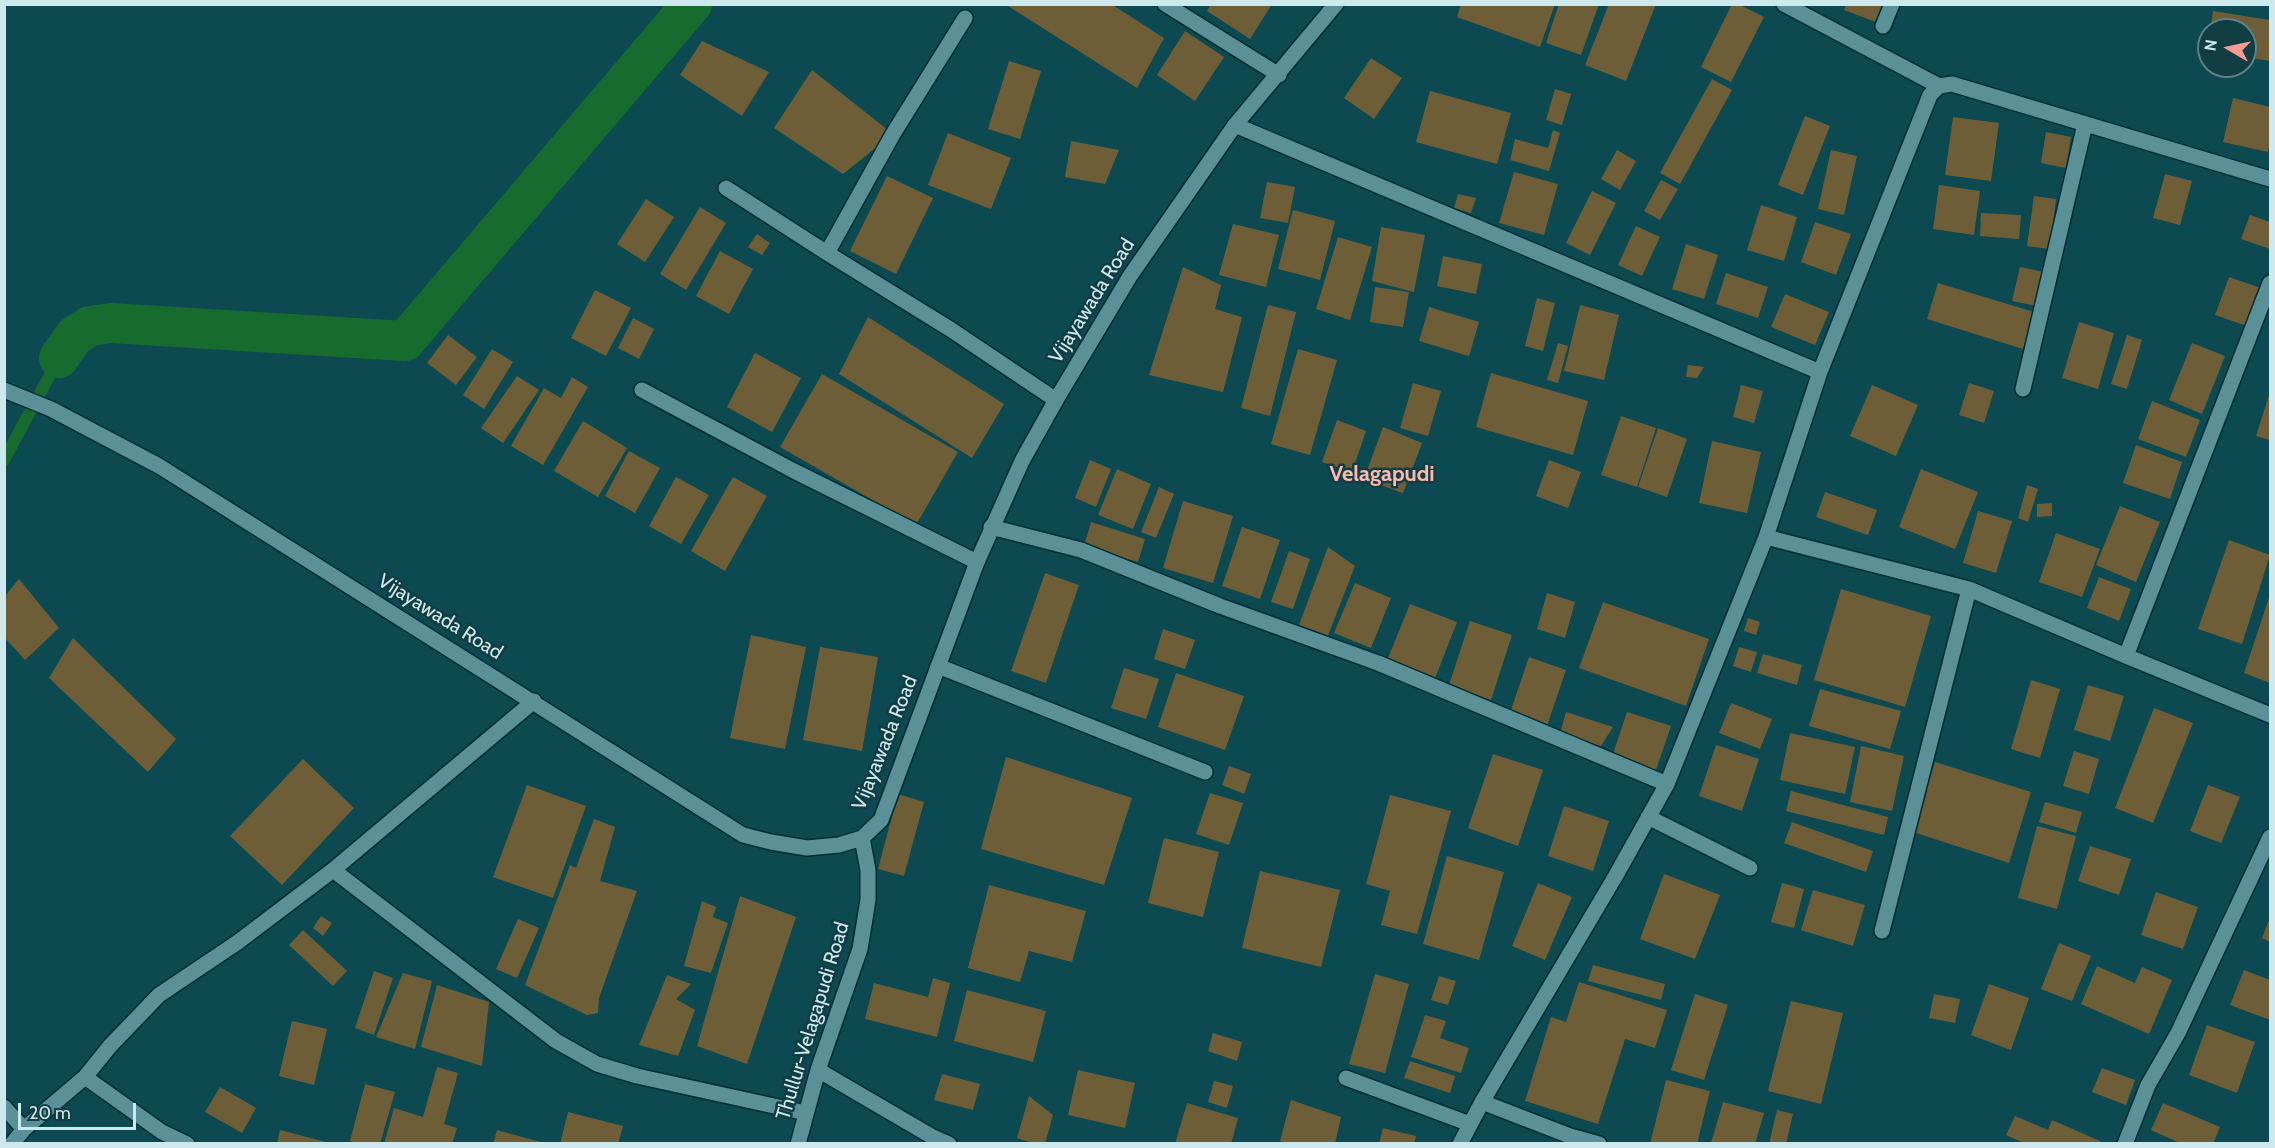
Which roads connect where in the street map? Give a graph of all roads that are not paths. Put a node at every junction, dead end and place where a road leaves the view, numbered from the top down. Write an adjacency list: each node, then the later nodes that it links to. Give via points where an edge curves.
1 (1165, 4): 7 (street)
2 (1336, 4): 7 (street, Vijayawada Road)
3 (1784, 4): 8 (street)
4 (1892, 4): 6 (street)
5 (965, 18): 13 (street, via 893,134)
6 (1883, 26)
7 (1279, 75): 10 (street, Vijayawada Road)
8 (1939, 86): 9 (street, via 1952,84); 15 (street, via 1930,94)
9 (2085, 124): 11 (street); 16 (street)
10 (1235, 125): 15 (street); 19 (street, Vijayawada Road, via 1130,276)
11 (2271, 179)
12 (726, 188): 13 (street)
13 (827, 254): 19 (street)
14 (2271, 283): 24 (street)
15 (1820, 372): 21 (street)
16 (2023, 389)
17 (4, 390): 26 (street, Vijayawada Road, via 51,409 159,466)
18 (642, 390): 22 (street)
19 (1056, 400): 20 (street, Vijayawada Road)
20 (991, 527): 22 (street, Vijayawada Road); 29 (street, via 1081,550 1378,663)
21 (1766, 537): 23 (street); 29 (street)
22 (977, 562): 25 (street, Vijayawada Road)
23 (1969, 589): 24 (street); 35 (street)
24 (2126, 656): 27 (street)
25 (938, 666): 28 (street); 32 (street, Vijayawada Road, via 881,820)
26 (534, 701): 32 (street, Vijayawada Road, via 743,835 807,848); 34 (street)
27 (2271, 715)
28 (1205, 772)
29 (1667, 784): 30 (street)
30 (1648, 817): 33 (street); 39 (street)
31 (2271, 837): 50 (street, via 2178,1033 2148,1085)
32 (862, 838): 36 (street, Thullur-Velagapudi Road, via 868,900 860,949)
33 (1750, 868)
34 (333, 870): 37 (street, via 238,942 159,995); 41 (street, via 556,1041 597,1064)
35 (1882, 931)
36 (818, 1070): 41 (street, Thullur-Velagapudi Road); 47 (street)
37 (85, 1077): 43 (street); 45 (street, via 162,1132)
38 (1346, 1078): 42 (street)
39 (1482, 1102): 42 (street); 49 (street)
40 (4, 1107): 43 (street)
41 (806, 1113): 46 (street, Thullur-Velagapudi Road)
42 (1470, 1124): 48 (street)
43 (24, 1129): 44 (street)
44 (12, 1143)
45 (187, 1143)
46 (798, 1143)
47 (949, 1143)
48 (1460, 1143)
49 (1599, 1143)
50 (2125, 1143)

